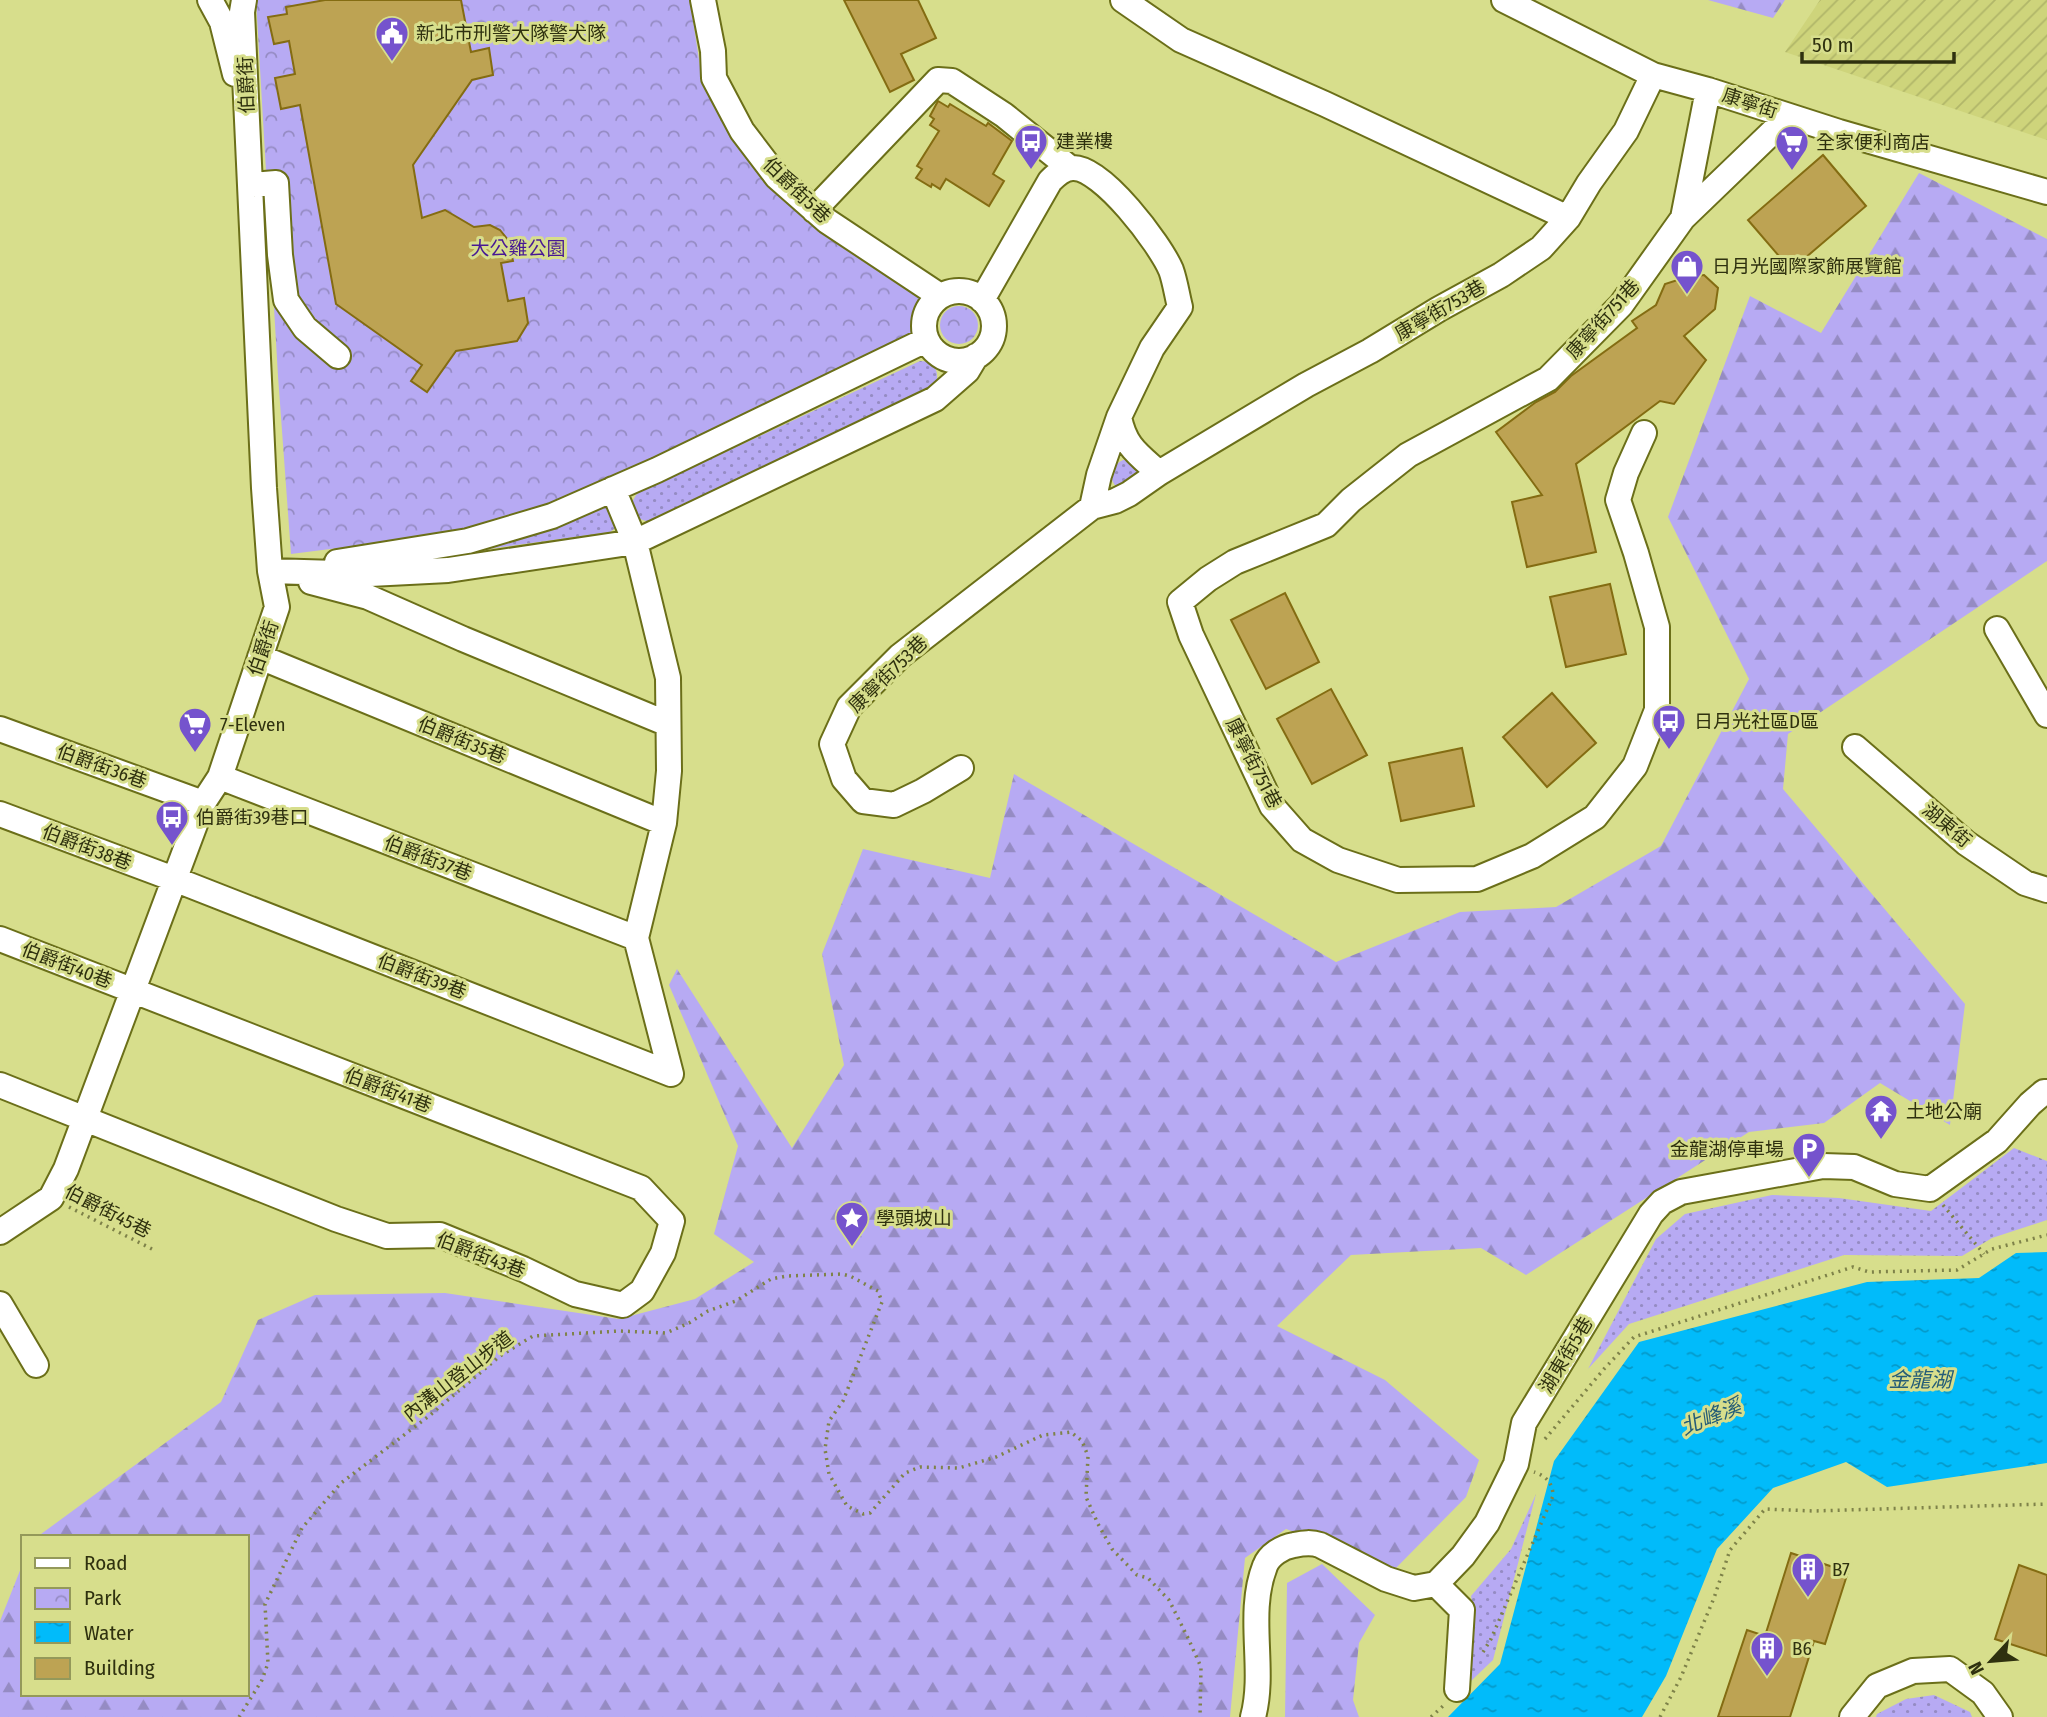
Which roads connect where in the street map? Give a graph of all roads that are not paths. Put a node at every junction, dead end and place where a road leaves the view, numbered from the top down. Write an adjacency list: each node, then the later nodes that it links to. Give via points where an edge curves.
1 (210, 0): 8 (street, via 222,22)
2 (244, 0): 8 (street, 伯爵街)
3 (703, 0): 13 (street, 伯爵街5巷, via 714,78 742,131 777,177)
4 (1123, 0): 14 (street, via 1181,40)
5 (1504, 0): 6 (street, 康寧街)
6 (1653, 75): 7 (street, 康寧街); 14 (street, 康寧街753巷, via 1626,131)
7 (1708, 90): 9 (street, 康寧街); 15 (street, 康寧街751巷)
8 (247, 115): 11 (street, 伯爵街)
9 (1789, 116): 12 (street, 康寧街); 15 (street, 康寧街751巷)
10 (1070, 168): 13 (street, via 952,80 938,80); 17 (street, via 1049,181); 21 (street, via 1089,174 1129,207 1171,271 1180,307 1152,348)
11 (250, 185): 19 (street, via 276,183 286,299 305,328); 27 (street, 伯爵街)
12 (2047, 192)
13 (814, 210): 16 (street, 伯爵街5巷)
14 (1568, 218): 23 (street, 康寧街753巷, via 1541,248 1501,275)
15 (1683, 218): 22 (street, 康寧街751巷, via 1621,304 1548,379 1408,455 1326,525 1236,562 1180,602 1191,635 1272,806 1302,840 1338,860 1398,880 1477,878 1532,856 1595,817 1635,766 1657,710 1657,627 1618,500)
16 (940, 296): 17 (street, via 968,291); 18 (street, via 924,317)
17 (982, 300): 20 (street, via 994,327 992,338)
18 (926, 340): 20 (street, via 942,357 965,360); 24 (street)
19 (338, 356)
20 (976, 356): 26 (street, via 967,371 935,399)
21 (1119, 417): 23 (street, via 1122,434 1131,447); 25 (street)
22 (1644, 433)
23 (1159, 473): 25 (street, 康寧街753巷, via 1120,499)
24 (613, 489): 26 (street); 27 (street, via 552,516 467,541)
25 (1092, 507): 34 (street, 康寧街753巷, via 900,656 849,707 832,744 844,779 863,801 894,805)
26 (635, 542): 27 (street, via 448,570 370,574); 31 (street, via 668,678)
27 (270, 571): 29 (street, 伯爵街, via 277,607); 31 (street, via 368,597)
28 (1997, 629): 30 (street)
29 (260, 657): 35 (street, 伯爵街); 38 (street, 伯爵街35巷)
30 (2047, 715)
31 (668, 724): 38 (street)
32 (0, 729): 36 (street, 伯爵街36巷)
33 (1855, 747): 40 (street, 湖東街, via 1966,843 2025,883)
34 (961, 768)
35 (220, 777): 36 (street, 伯爵街); 41 (street, 伯爵街37巷)
36 (203, 803): 39 (street, 伯爵街)
37 (0, 814): 39 (street, 伯爵街38巷)
38 (664, 823): 41 (street)
39 (174, 879): 41 (street, 伯爵街39巷, via 671,1074); 43 (street, 伯爵街)
40 (2047, 890)
41 (636, 938)
42 (0, 939): 43 (street, 伯爵街40巷)
43 (134, 992): 46 (street, 伯爵街); 47 (street, 伯爵街41巷)
44 (0, 1085): 46 (street)
45 (2047, 1092): 51 (street, 湖東街5巷, via 1997,1141 1930,1189 1895,1184 1854,1167 1824,1166 1681,1192 1662,1202 1524,1423 1516,1464 1487,1523)
46 (85, 1118): 47 (street, 伯爵街43巷, via 336,1219 387,1236 440,1235 575,1294 623,1305 642,1291 663,1253 672,1221); 48 (street, 伯爵街, via 51,1198)
47 (641, 1188)
48 (2, 1230)
49 (0, 1304): 50 (street)
50 (36, 1365)
51 (1436, 1584): 52 (street, via 1462,1610); 53 (street, via 1414,1588 1386,1579 1311,1542 1275,1552 1265,1564 1257,1598)
52 (1457, 1689)
53 (1253, 1717)
54 (1852, 1717): 55 (street, via 1877,1686 1913,1671 1950,1669 1983,1693)
55 (2000, 1717)

